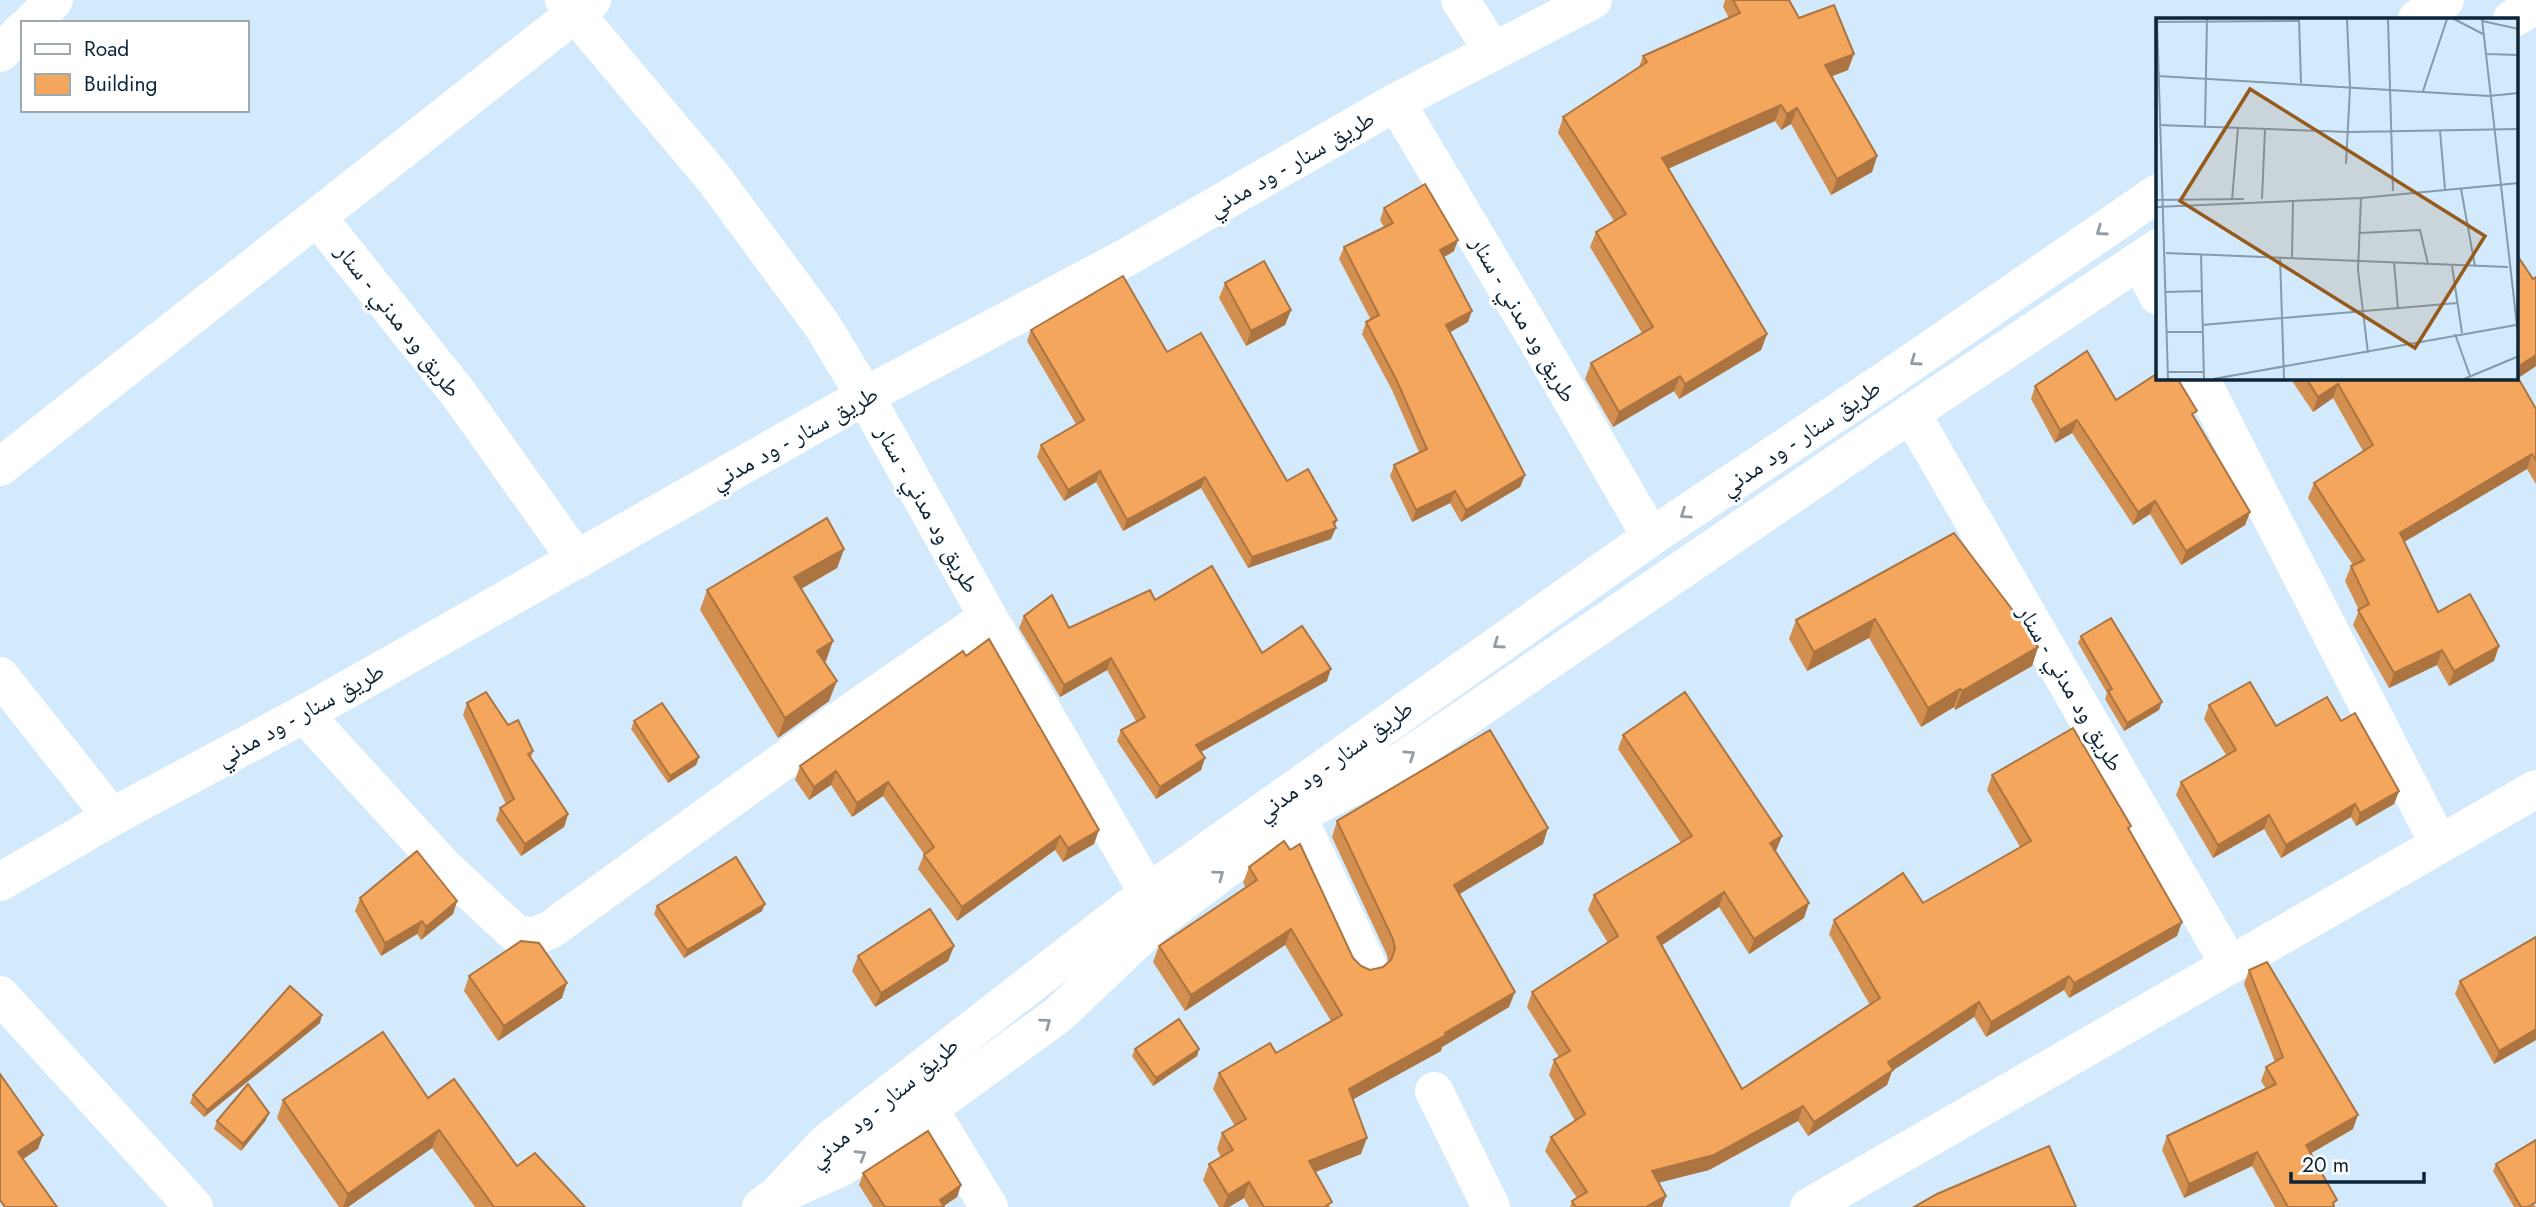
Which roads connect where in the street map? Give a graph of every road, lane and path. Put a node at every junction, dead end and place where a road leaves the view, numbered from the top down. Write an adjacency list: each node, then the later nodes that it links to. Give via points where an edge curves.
1 (54, 0): 9 (street)
2 (1460, 0): 11 (street)
3 (1593, 0): 11 (street, طريق سنار - ود مدني)
4 (2445, 0): 7 (street)
5 (577, 4): 15 (street, طريق ود مدني - سنار); 19 (street, طريق ود مدني - سنار, via 756,234 822,325)
6 (2536, 5): 8 (street)
7 (2418, 18)
8 (2514, 18)
9 (32, 21)
10 (21, 32): 12 (street)
11 (1493, 51): 13 (street, طريق سنار - ود مدني)
12 (0, 53)
13 (1396, 102): 19 (street, طريق سنار - ود مدني, via 1127,257); 22 (street, طريق ود مدني - سنار)
14 (2156, 194): 22 (street, طريق سنار - ود مدني, one-way to 22)
15 (318, 218): 21 (street, طريق ود مدني - سنار); 23 (street, طريق ود مدني - سنار, via 458,393)
16 (2149, 254): 17 (street); 20 (street, طريق سنار - ود مدني)
17 (2156, 287)
18 (2201, 380): 30 (street)
19 (865, 396): 23 (street, طريق سنار - ود مدني); 24 (street, طريق ود مدني - سنار)
20 (1911, 413): 28 (street, طريق سنار - ود مدني, one-way to 20, via 1402,761); 34 (street, طريق ود مدني - سنار)
21 (0, 467)
22 (1651, 537): 32 (street, طريق سنار - ود مدني, one-way to 32)
23 (577, 560): 26 (street, طريق سنار - ود مدني)
24 (988, 617): 26 (street, via 550,930 533,937 515,933 444,867); 32 (street, طريق ود مدني - سنار)
25 (0, 676): 29 (street)
26 (304, 714): 29 (street, طريق سنار - ود مدني)
27 (2536, 789): 30 (street)
28 (1297, 816): 33 (street); 37 (street, طريق سنار - ود مدني, one-way to 28, via 1058,1015 1155,923)
29 (112, 817): 31 (street, طريق سنار - ود مدني)
30 (2439, 844): 34 (street)
31 (0, 882)
32 (1148, 893): 38 (street, طريق سنار - ود مدني, via 827,1142)
33 (1367, 964)
34 (2229, 964): 42 (street)
35 (0, 995): 39 (street)
36 (1434, 1091): 41 (street)
37 (929, 1109): 38 (street, طريق سنار - ود مدني, one-way to 37, via 842,1167); 40 (street)
38 (769, 1201)
39 (194, 1207)
40 (989, 1207)
41 (1491, 1207)
42 (1809, 1207)

